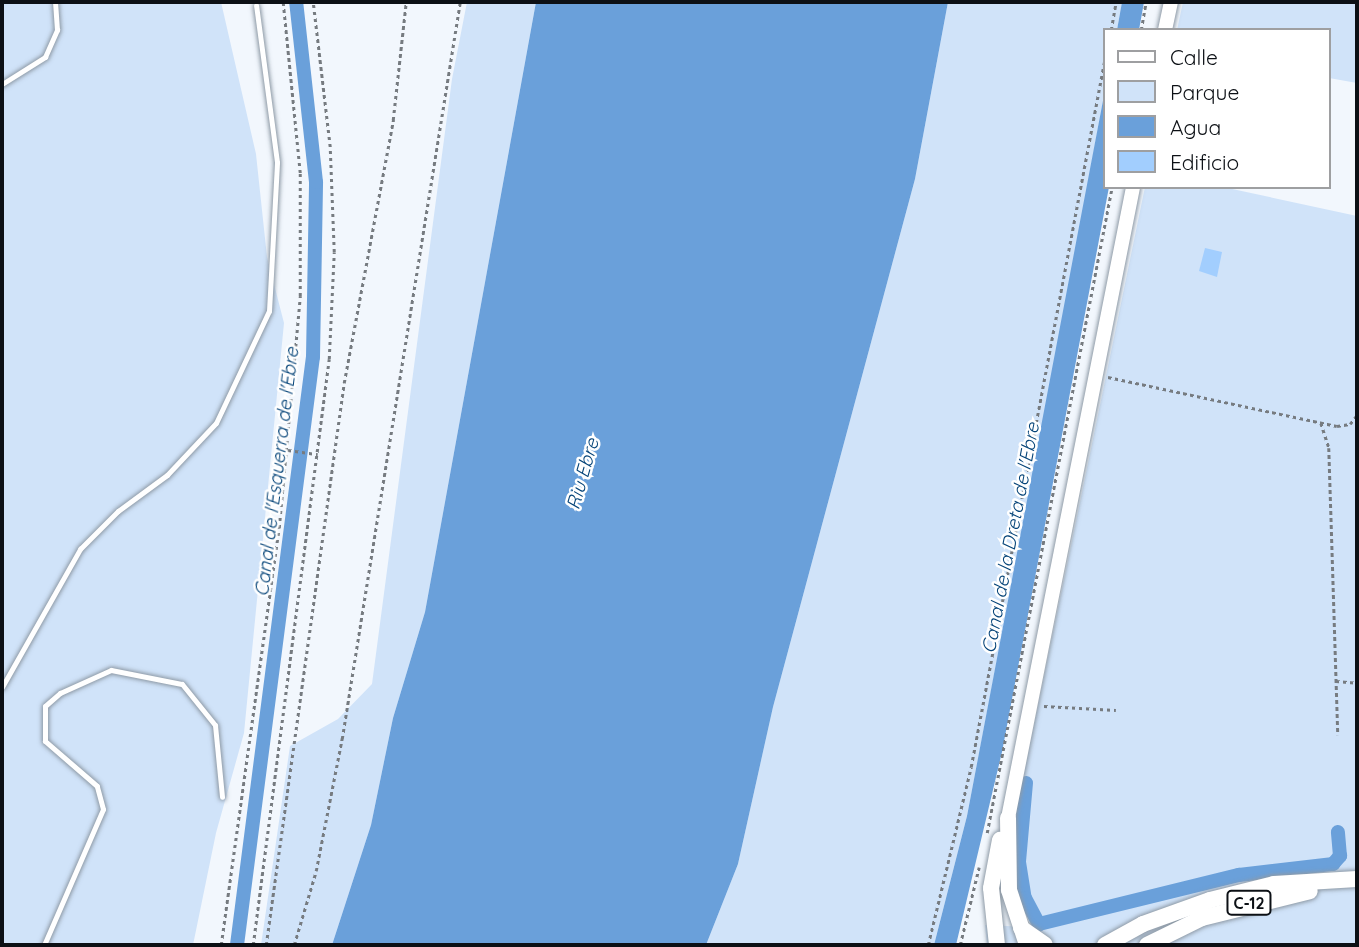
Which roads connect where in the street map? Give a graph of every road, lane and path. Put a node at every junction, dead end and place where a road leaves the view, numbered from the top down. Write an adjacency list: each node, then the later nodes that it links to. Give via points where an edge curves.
1 (55, 2): 14 (lane, via 57,30 45,57)
2 (283, 2): 20 (path, via 302,235)
3 (313, 2): 21 (path, via 330,147 334,252)
4 (406, 2): 40 (path, via 393,120 344,383)
5 (460, 2): 41 (path, via 342,739 316,871)
6 (1116, 2): 10 (path)
7 (1146, 2): 11 (path)
8 (1171, 2): 12 (street)
9 (256, 5): 24 (lane, via 278,162 269,311 216,423 167,475 80,549)
10 (1111, 28)
11 (1142, 28)
12 (1165, 28)
13 (1104, 63): 42 (path, via 971,767)
14 (2, 85)
15 (1112, 189): 30 (path)
16 (1133, 189): 17 (street)
17 (1094, 374): 19 (path); 25 (street)
18 (1357, 415): 19 (path, via 1350,424)
19 (1321, 423): 22 (path, via 1329,448)
20 (288, 450): 21 (path); 38 (path)
21 (318, 454): 39 (path)
22 (1336, 681): 23 (path); 27 (path)
23 (1357, 683)
24 (2, 687)
25 (1030, 704): 26 (path); 29 (street)
26 (1116, 710)
27 (1339, 735)
28 (222, 797): 37 (lane, via 215,725 181,684 111,670 60,693 45,706 45,741 97,786 103,809)
29 (1008, 818): 36 (main road, via 1009,890); 44 (main road, via 991,888)
30 (986, 837)
31 (980, 863): 43 (path)
32 (1357, 879): 34 (main road, C-12)
33 (1357, 887): 35 (main road, C-12)
34 (1254, 890): 35 (main road, C-12); 47 (main road, C-12, via 1178,909)
35 (1278, 896): 48 (main road, C-12, via 1202,918)
36 (1017, 918): 45 (main road); 46 (main road, via 1024,932)
37 (44, 945)
38 (221, 945)
39 (253, 945)
40 (266, 945)
41 (294, 945)
42 (928, 945)
43 (960, 945)
44 (998, 945): 45 (main road, via 1013,933)
45 (1027, 945)
46 (1045, 945)
47 (1105, 945)
48 (1147, 945)

